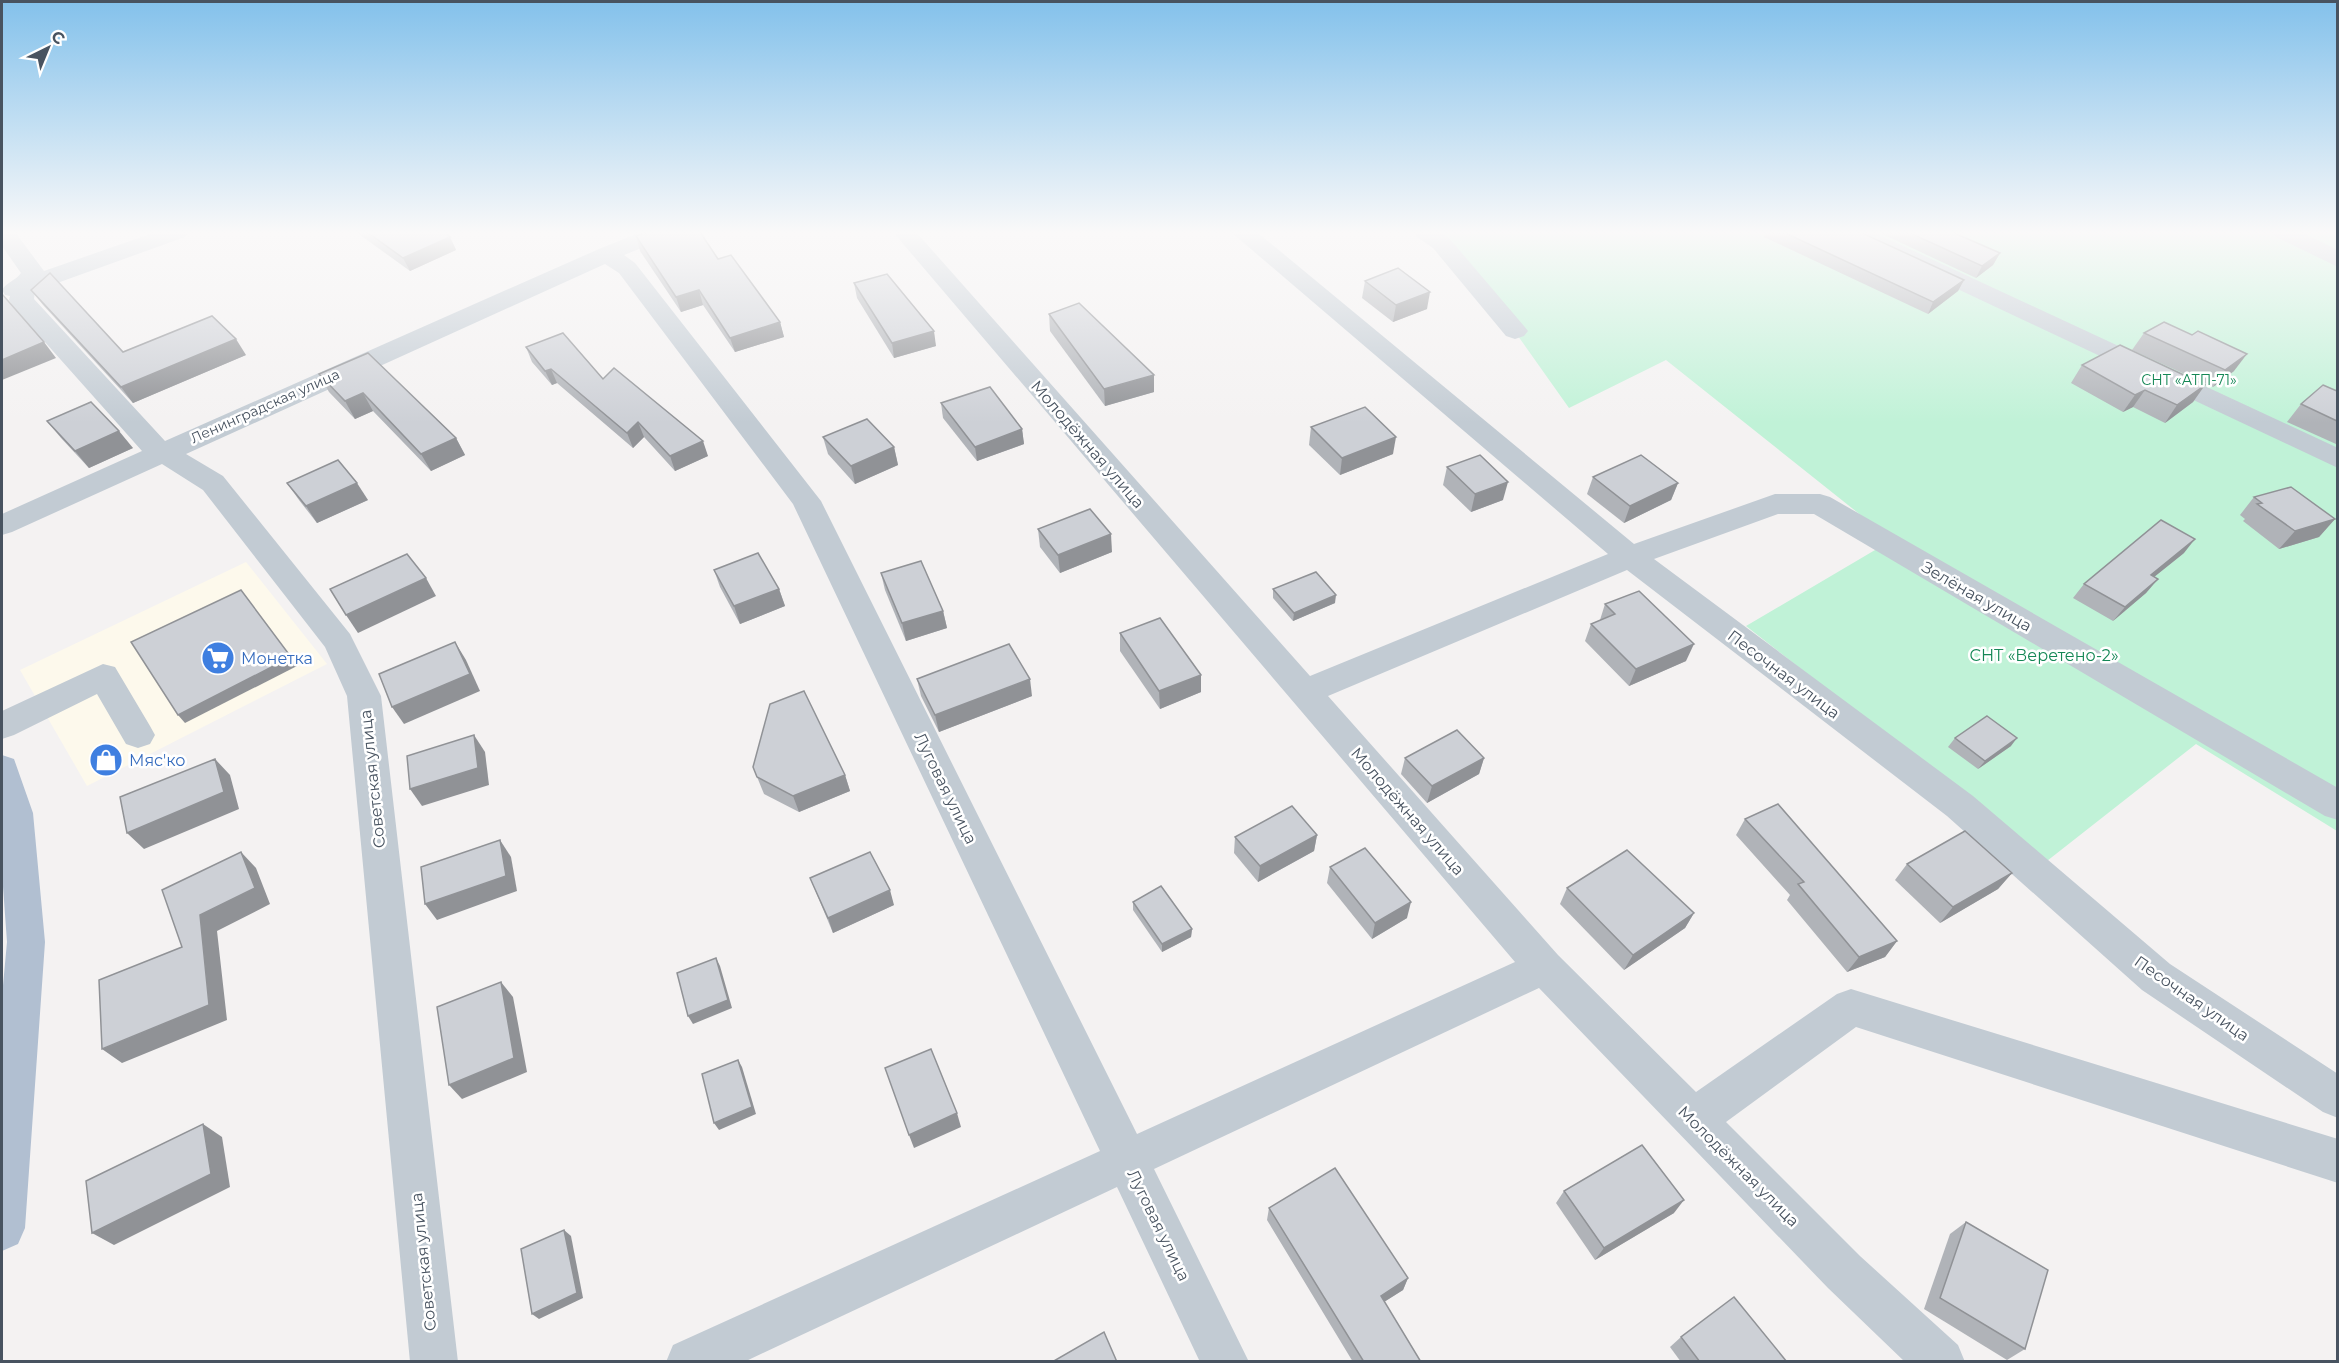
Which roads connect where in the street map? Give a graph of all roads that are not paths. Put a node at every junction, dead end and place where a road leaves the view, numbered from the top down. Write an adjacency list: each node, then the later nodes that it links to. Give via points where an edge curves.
1 (17, 296): 9 (street, Советская улица, via 150,444)
2 (514, 296): 9 (street, Ленинградская улица)
3 (648, 296): 21 (street, Луговая улица, via 806,501)
4 (958, 296): 13 (street, Молодёжная улица)
5 (1319, 296): 12 (street, Песочная улица)
6 (1485, 296): 8 (street)
7 (1990, 296): 10 (street)
8 (1515, 331)
9 (162, 452): 11 (street, Ленинградская улица); 24 (street, Советская улица, via 213,483 339,642 364,696)
10 (2337, 459)
11 (2, 525)
12 (1630, 557): 13 (street, Зелёная улица); 17 (street, Зелёная улица, via 1775,504 1820,504); 19 (street, Песочная улица, via 1960,806 2157,977)
13 (1304, 692): 18 (street, Молодёжная улица)
14 (2, 726): 15 (street, via 103,676)
15 (138, 735)
16 (2, 769): 23 (main road, via 15,813 26,942)
17 (2337, 806)
18 (1544, 967): 20 (street, Молодёжная улица); 21 (street)
19 (2337, 1098)
20 (1693, 1120): 22 (street, via 1851,1007); 27 (street, Молодёжная улица, via 1844,1272)
21 (1128, 1159): 25 (street); 26 (street, Луговая улица)
22 (2337, 1161)
23 (2, 1228)
24 (434, 1362)
25 (690, 1362)
26 (1225, 1362)
27 (1941, 1362)

